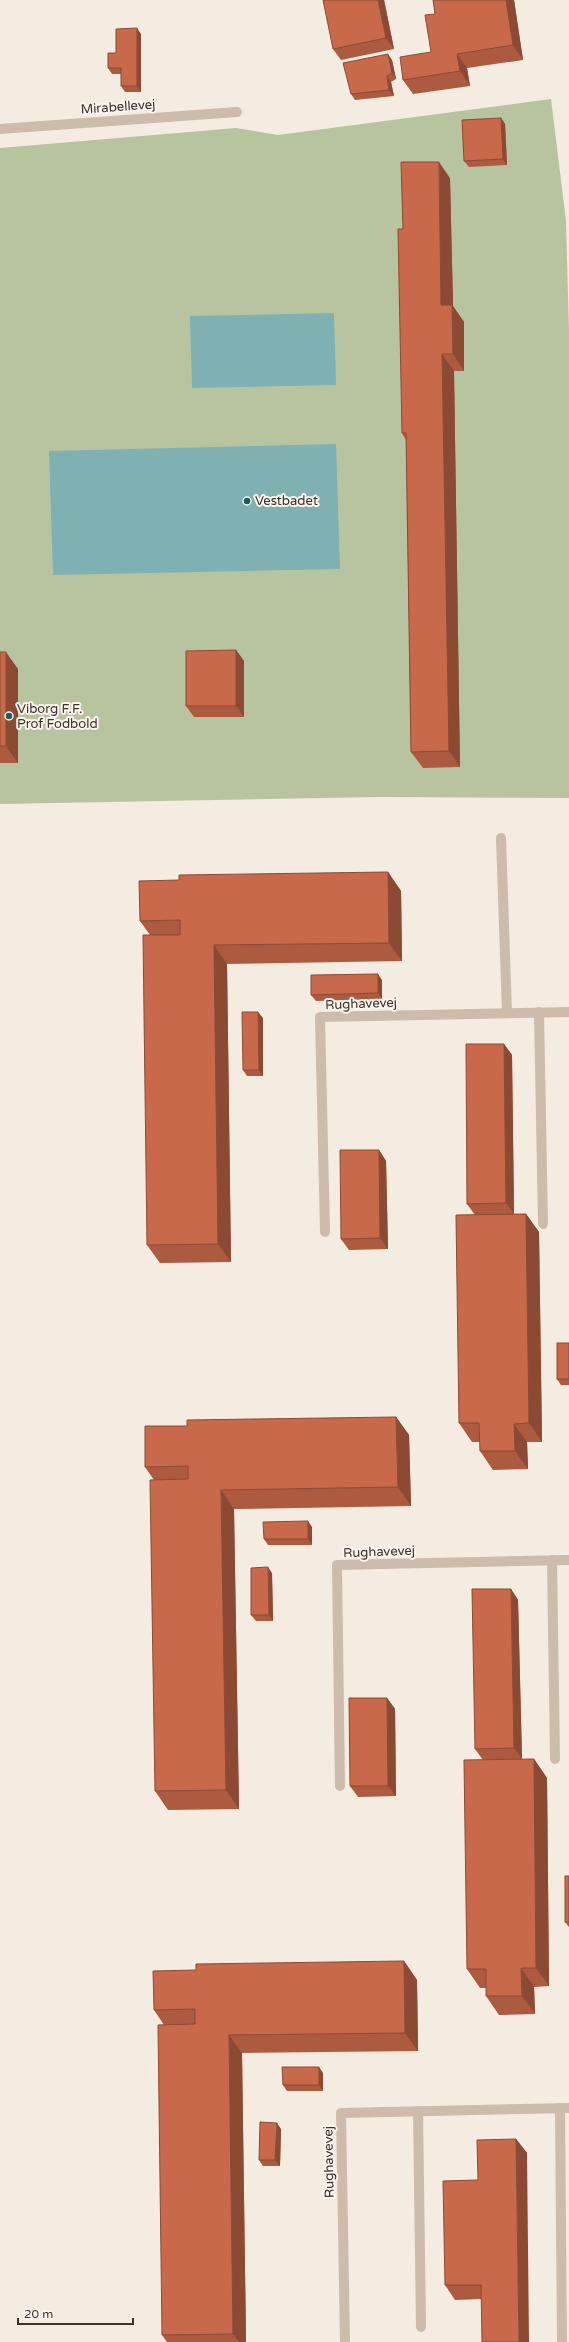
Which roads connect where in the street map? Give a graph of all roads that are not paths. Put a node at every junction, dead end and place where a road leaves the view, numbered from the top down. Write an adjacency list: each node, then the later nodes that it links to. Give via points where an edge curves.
1 (237, 112): 2 (street, Mirabellevej)
2 (0, 129)
3 (501, 838): 6 (street)
4 (539, 1012): 5 (street, Rughavevej); 6 (street, Rughavevej); 7 (street)
5 (569, 1012)
6 (506, 1013): 8 (street, Rughavevej, via 320,1017)
7 (543, 1224)
8 (325, 1232)
9 (552, 1560): 10 (street, Rughavevej); 11 (street); 12 (street, Rughavevej, via 337,1565)
10 (569, 1560)
11 (555, 1759)
12 (340, 1786)
13 (564, 2108): 14 (street, Rughavevej); 17 (street)
14 (418, 2111): 15 (street); 16 (street, Rughavevej, via 341,2113)
15 (421, 2327)
16 (345, 2342)
17 (562, 2342)

